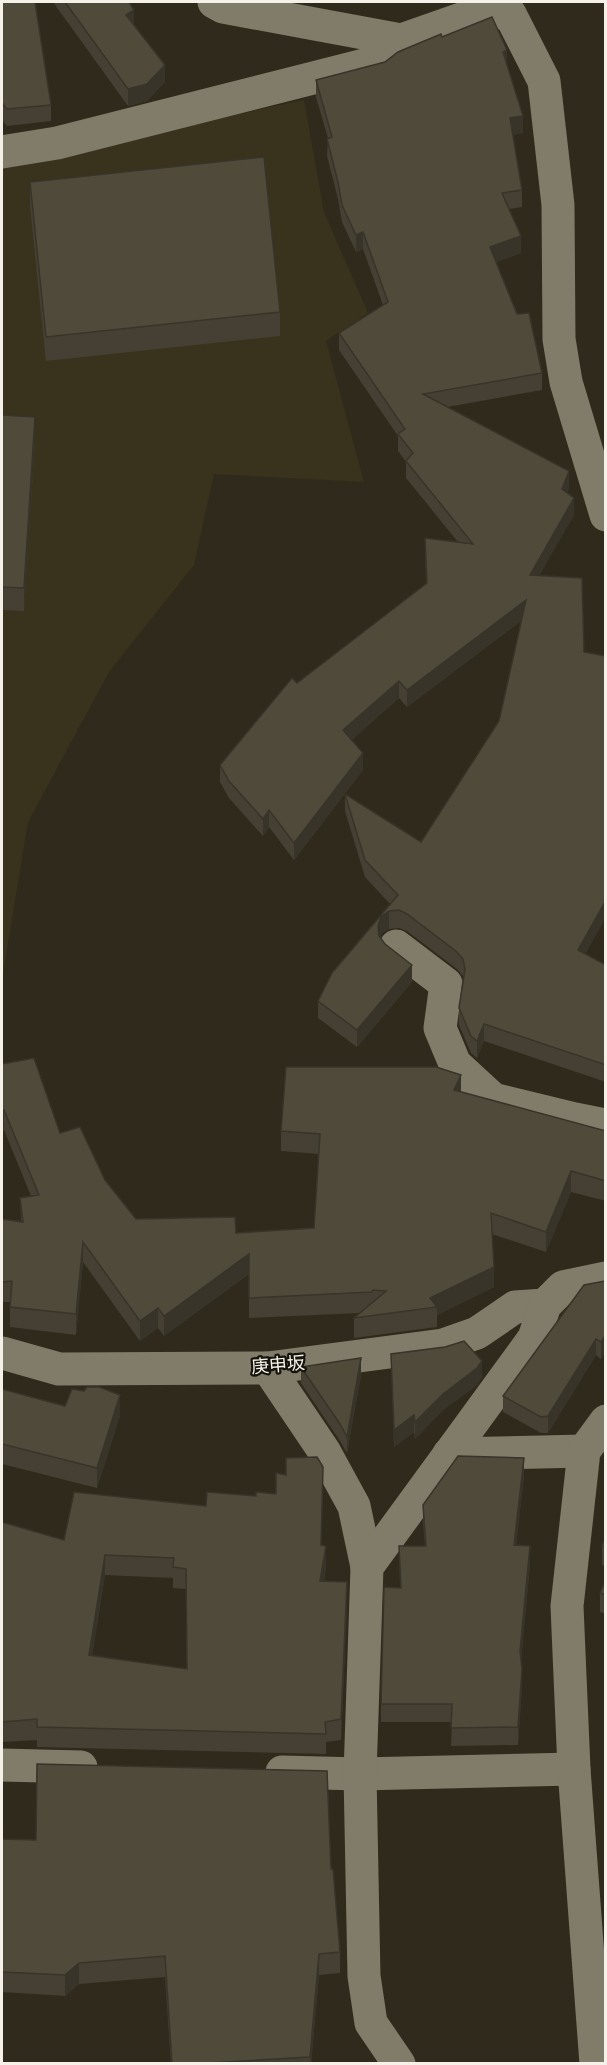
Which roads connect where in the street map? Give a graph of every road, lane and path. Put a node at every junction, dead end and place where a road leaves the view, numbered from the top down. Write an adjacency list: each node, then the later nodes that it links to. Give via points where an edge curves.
1 (214, 2): 2 (street)
2 (401, 40): 3 (street, via 380,61 57,143); 4 (street, via 484,11 510,14 544,81 558,205 562,360)
3 (2, 152)
4 (606, 515)
5 (396, 946): 6 (street, via 446,984 440,1028 455,1064 493,1099)
6 (606, 1125)
7 (606, 1278): 8 (street, via 562,1287)
8 (545, 1305): 10 (street, 庚申坂, via 515,1307 477,1333 443,1345); 13 (street, via 534,1338)
9 (2, 1353): 10 (street, 庚申坂, via 59,1369)
10 (268, 1368): 14 (street, via 324,1451 354,1506)
11 (606, 1421): 12 (street)
12 (584, 1451): 13 (street); 17 (street, via 567,1606)
13 (449, 1454): 14 (street)
14 (367, 1567): 19 (street)
15 (2, 1765): 16 (street)
16 (109, 1768)
17 (574, 1769): 19 (street); 21 (street)
18 (252, 1772): 19 (street)
19 (360, 1774): 20 (street, via 364,1976 371,2023)
20 (399, 2064)
21 (596, 2064)

